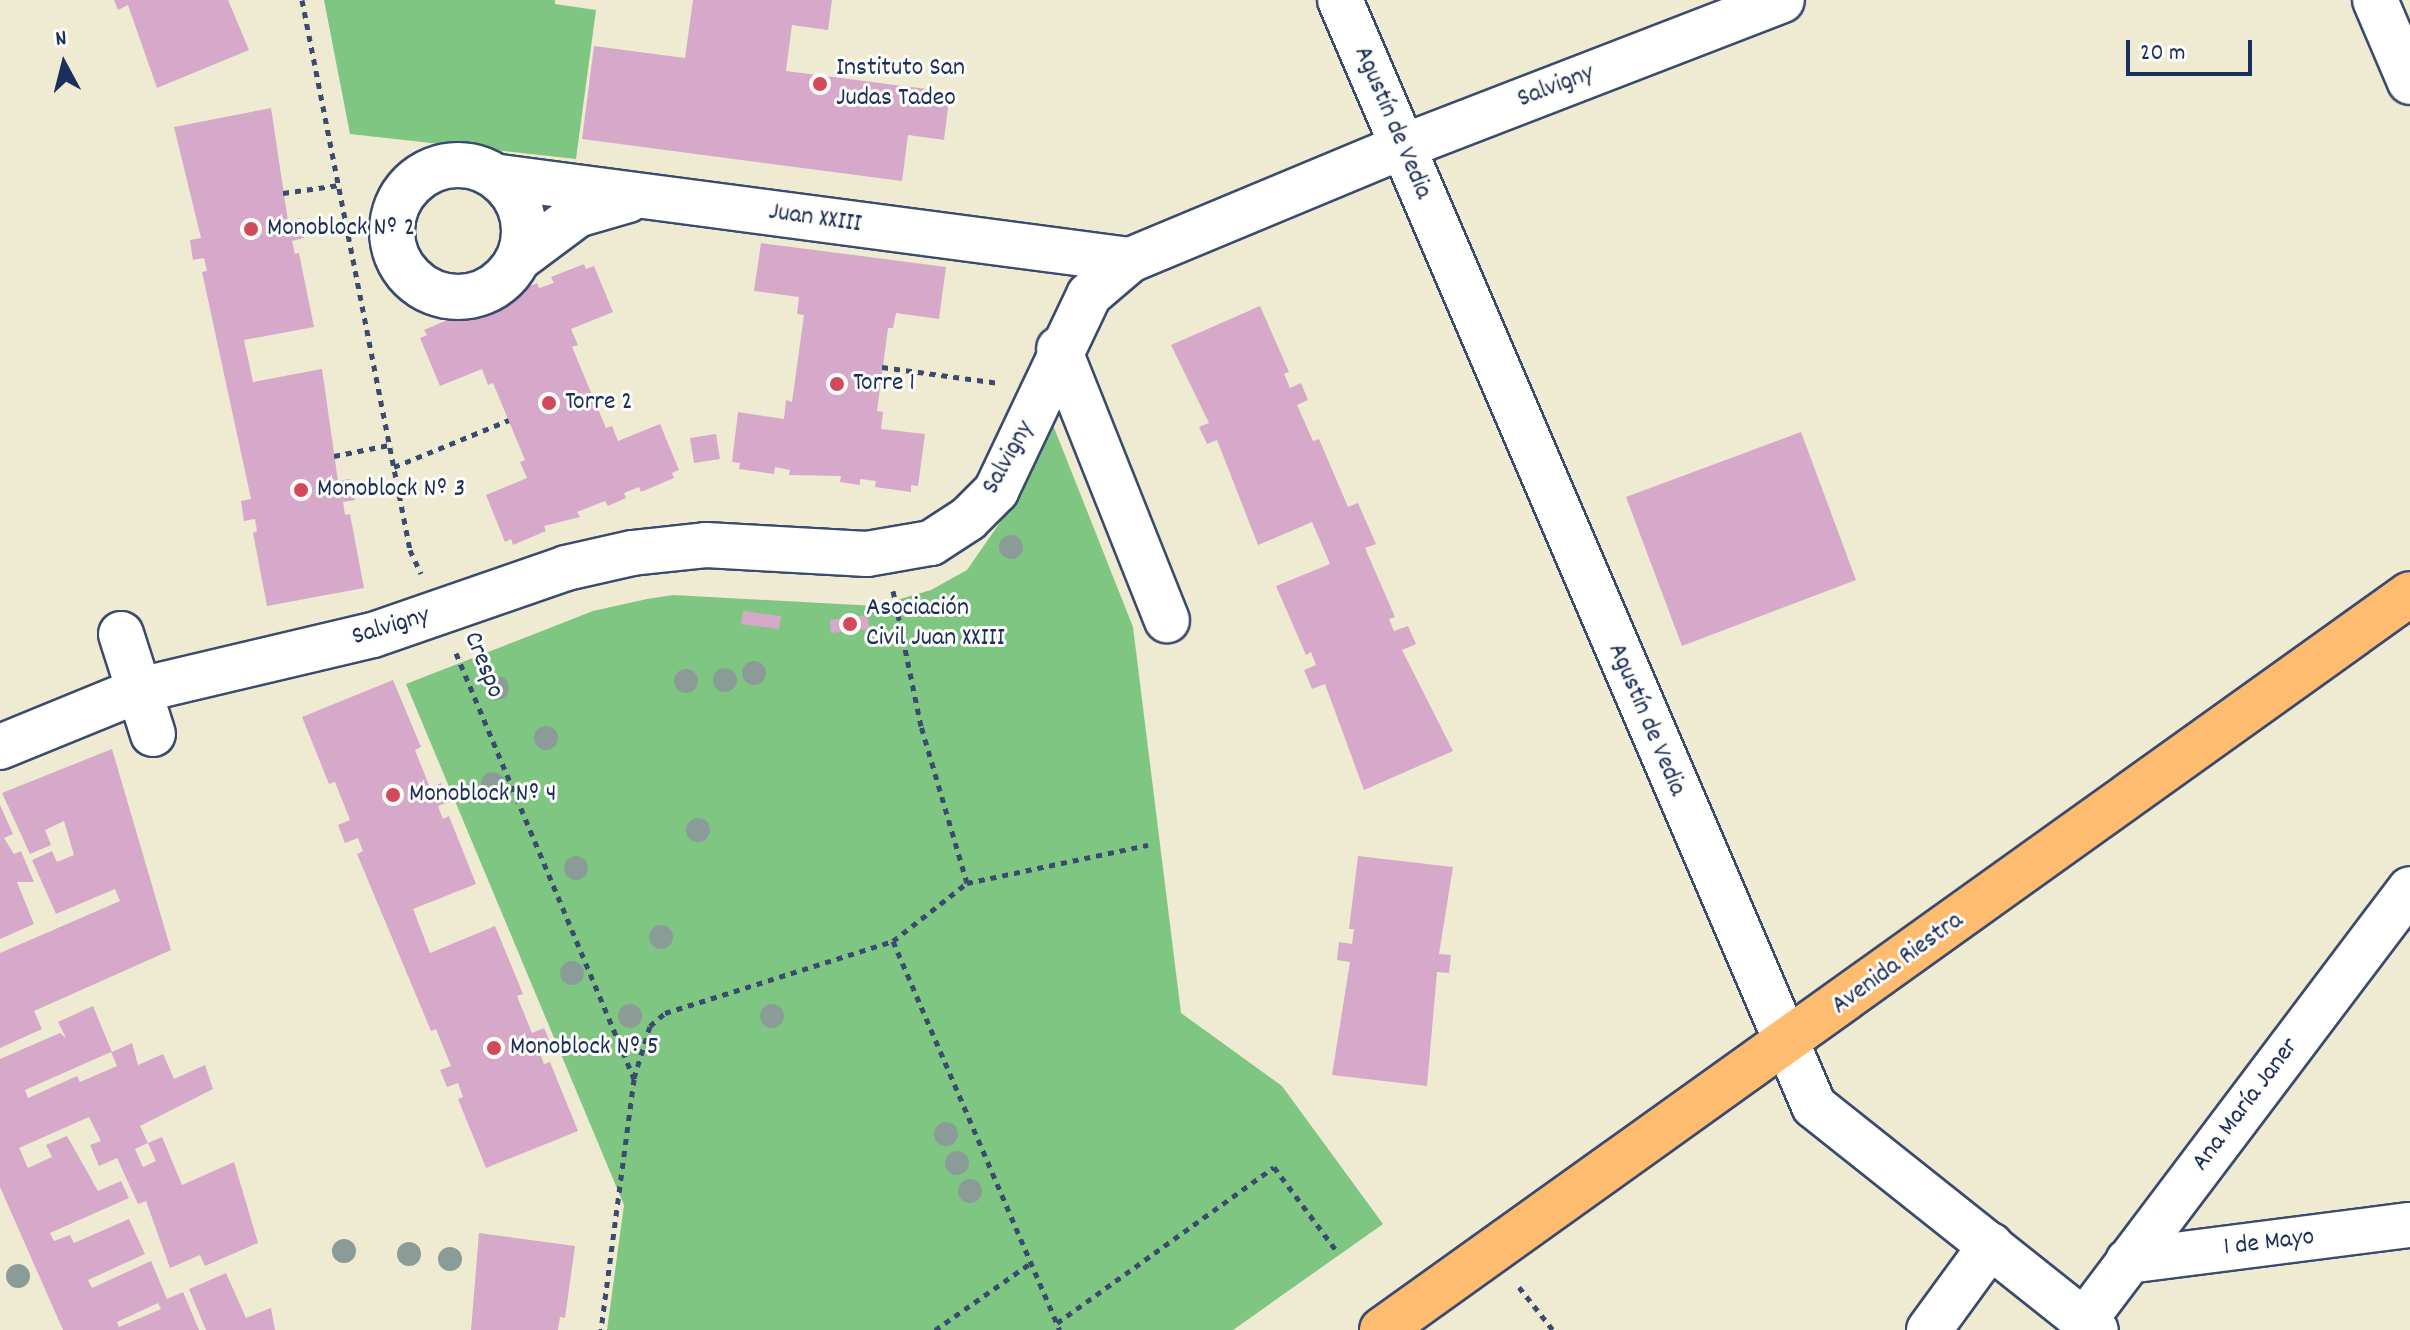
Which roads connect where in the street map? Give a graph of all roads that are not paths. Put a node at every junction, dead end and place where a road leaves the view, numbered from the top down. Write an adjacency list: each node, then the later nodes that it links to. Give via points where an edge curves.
1 (1340, 0): 5 (street, Agustín de Vedia)
2 (1782, 0): 5 (street, Salvigny)
3 (2375, 0): 4 (street)
4 (2410, 82)
5 (1402, 147): 9 (street, Salvigny); 18 (street, Agustín de Vedia)
6 (500, 177): 7 (street, Juan XXIII); 8 (street, via 525,213); 8 (street, via 465,170 432,173 402,192 390,235 395,258 426,291 448,298 510,275)
7 (642, 196): 8 (street, via 577,215); 9 (street, Juan XXIII)
8 (522, 256)
9 (1130, 260): 10 (street, Salvigny, via 1089,295)
10 (1059, 349): 12 (street); 14 (street, Salvigny, via 996,491 968,519 931,543 867,554 706,545 632,553 566,568 323,648)
11 (2410, 594): 18 (main road, Avenida Riestra)
12 (1167, 620)
13 (121, 634): 14 (street)
14 (140, 690): 15 (street); 16 (street, Salvigny)
15 (153, 734)
16 (0, 747)
17 (2410, 889): 21 (street, Ana María Janer)
18 (1784, 1046): 20 (street, Agustín de Vedia, via 1814,1106); 23 (main road, Avenida Riestra)
19 (2410, 1225): 21 (street, 1 de Mayo)
20 (1991, 1245): 22 (street, Agustín de Vedia); 24 (street)
21 (2128, 1261): 22 (street, Ana María Janer)
22 (2090, 1326)
23 (1382, 1330)
24 (1929, 1330)

